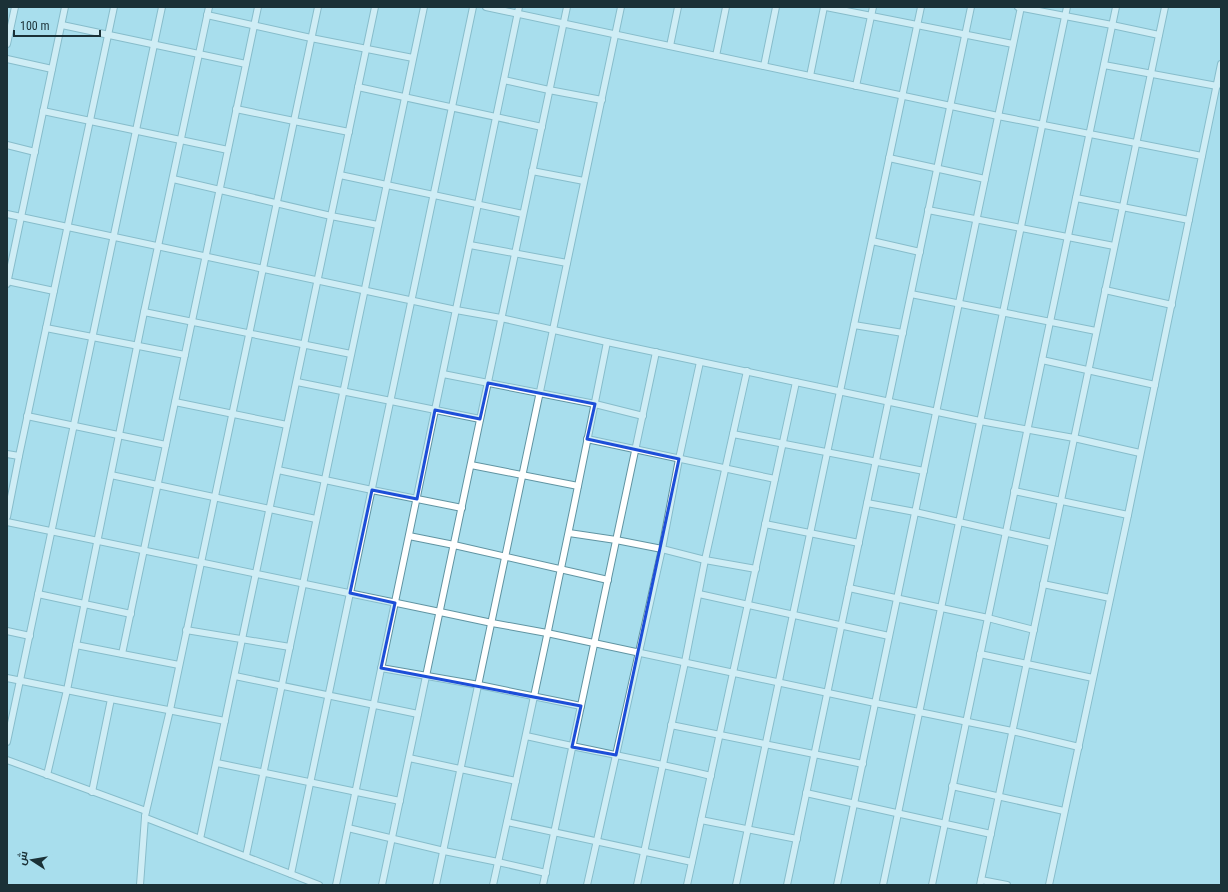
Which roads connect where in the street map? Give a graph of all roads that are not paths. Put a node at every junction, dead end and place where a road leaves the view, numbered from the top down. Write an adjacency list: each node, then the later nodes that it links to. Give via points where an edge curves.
1 (14, 7): 39 (street)
2 (65, 7): 30 (street)
3 (114, 7): 34 (street)
4 (162, 7): 40 (street)
5 (209, 7): 26 (street)
6 (258, 7): 33 (street)
7 (318, 7): 38 (street)
8 (375, 7): 43 (street)
9 (424, 7): 46 (street)
10 (473, 7): 64 (street)
11 (486, 7): 25 (street)
12 (567, 7): 29 (street)
13 (621, 7): 35 (street)
14 (678, 7): 42 (street)
15 (726, 7): 45 (street)
16 (776, 7): 51 (street)
17 (825, 7): 27 (street); 54 (street)
18 (873, 7): 27 (street)
19 (921, 7): 31 (street)
20 (971, 7): 36 (street)
21 (1020, 7): 28 (street); 41 (street)
22 (1067, 7): 28 (street)
23 (1116, 7): 32 (street)
24 (1165, 7): 37 (street)
25 (519, 10): 29 (street); 55 (street)
26 (207, 15): 33 (street); 44 (street)
27 (871, 16): 31 (street); 56 (street)
28 (1065, 17): 32 (street); 71 (street)
29 (564, 23): 35 (street); 59 (street)
30 (62, 25): 34 (street); 52 (street)
31 (917, 25): 36 (street); 60 (street)
32 (1112, 25): 37 (street); 50 (street)
33 (254, 26): 38 (street); 48 (street)
34 (108, 34): 40 (street); 69 (street)
35 (616, 34): 42 (street); 62 (street)
36 (965, 35): 41 (street); 63 (street)
37 (1159, 36): 53 (street)
38 (311, 38): 43 (street); 70 (street)
39 (7, 44)
40 (154, 44): 44 (street); 73 (street)
41 (1013, 44): 68 (street)
42 (670, 46): 45 (street)
43 (366, 49): 46 (street); 58 (street)
44 (199, 54): 48 (street); 76 (street)
45 (716, 56): 51 (street)
46 (413, 58): 61 (street)
47 (7, 59): 52 (street)
48 (246, 64): 65 (street)
49 (1221, 64): 57 (street)
50 (1104, 65): 53 (street); 75 (street)
51 (764, 66): 54 (street)
52 (52, 69): 66 (street)
53 (1150, 74): 57 (street); 77 (street)
54 (810, 76): 56 (street)
55 (504, 80): 59 (street); 67 (street)
56 (856, 86): 60 (street)
57 (1217, 86): 81 (street)
58 (358, 87): 61 (street); 74 (street)
59 (549, 90): 62 (street); 72 (street)
60 (902, 96): 63 (street); 82 (street)
61 (405, 97): 64 (street); 89 (street)
62 (602, 100): 88 (street)
63 (950, 106): 68 (street); 83 (street)
64 (452, 107): 67 (street); 91 (street)
65 (236, 108): 70 (street); 79 (street)
66 (44, 111): 69 (street); 80 (street)
67 (497, 116): 72 (street); 94 (street)
68 (998, 116): 71 (street); 86 (street)
69 (90, 120): 73 (street); 104 (street)
70 (294, 121): 74 (street); 93 (street)
71 (1042, 124): 75 (street); 105 (street)
72 (542, 127): 84 (street)
73 (136, 130): 76 (street); 106 (street)
74 (349, 132): 85 (street)
75 (1090, 133): 77 (street); 92 (street)
76 (181, 140): 79 (street); 87 (street)
77 (1136, 143): 81 (street); 95 (street)
78 (7, 145): 80 (street)
79 (228, 150): 90 (street)
80 (35, 152): 100 (street)
81 (1202, 156): 102 (street)
82 (889, 158): 83 (street); 108 (street)
83 (937, 168): 86 (street); 96 (street)
84 (532, 171): 88 (street); 98 (street)
85 (340, 176): 89 (street); 99 (street)
86 (985, 178): 101 (street)
87 (173, 179): 90 (street); 110 (street)
88 (584, 182): 115 (street)
89 (386, 186): 91 (street); 103 (street)
90 (220, 190): 93 (street); 114 (street)
91 (433, 196): 94 (street); 123 (street)
92 (1076, 198): 95 (street); 107 (street)
93 (277, 203): 99 (street); 116 (street)
94 (478, 204): 98 (street); 109 (street)
95 (1122, 207): 102 (street); 111 (street)
96 (928, 210): 101 (street); 112 (street)
97 (7, 214): 100 (street)
98 (523, 214): 113 (street)
99 (332, 216): 103 (street); 117 (street)
100 (21, 217): 104 (street); 118 (street)
101 (976, 220): 105 (street); 124 (street)
102 (1189, 220): 125 (street)
103 (378, 225): 119 (street)
104 (67, 227): 106 (street); 121 (street)
105 (1021, 228): 107 (street); 128 (street)
106 (114, 237): 110 (street); 138 (street)
107 (1068, 238): 111 (street); 131 (street)
108 (872, 241): 112 (street); 132 (street)
109 (470, 245): 113 (street); 126 (street)
110 (159, 246): 114 (street); 127 (street)
111 (1114, 246): 120 (street)
112 (920, 252): 122 (street)
113 (515, 254): 115 (street); 129 (street)
114 (206, 257): 116 (street); 130 (street)
115 (567, 263): 134 (street)
116 (263, 268): 117 (street); 137 (street)
117 (318, 280): 119 (street); 140 (street)
118 (7, 282): 121 (street)
119 (364, 290): 123 (street); 143 (street)
120 (1105, 290): 125 (street); 135 (street)
121 (54, 291): 133 (street)
122 (911, 294): 124 (street); 136 (street)
123 (411, 300): 126 (street); 157 (street)
124 (959, 304): 128 (street); 162 (street)
125 (1172, 305): 153 (street)
126 (456, 310): 129 (street); 149 (street)
127 (144, 312): 130 (street); 141 (street)
128 (1003, 313): 131 (street); 167 (street)
129 (502, 318): 134 (street); 152 (street)
130 (192, 321): 137 (street); 144 (street)
131 (1050, 322): 135 (street); 145 (street)
132 (854, 325): 136 (street); 155 (street)
133 (46, 328): 138 (street); 164 (street)
134 (553, 330): 139 (street); 156 (street)
135 (1096, 331): 148 (street)
136 (903, 333): 159 (street)
137 (249, 334): 140 (street); 163 (street)
138 (92, 338): 141 (street); 169 (street)
139 (607, 342): 142 (street); 160 (street)
140 (304, 345): 143 (street); 150 (street)
141 (138, 347): 144 (street); 172 (street)
142 (656, 352): 146 (street); 165 (street)
143 (351, 354): 154 (street)
144 (185, 355): 158 (street)
145 (1042, 360): 148 (street); 170 (street)
146 (700, 362): 147 (street); 182 (street)
147 (747, 371): 151 (street); 171 (street)
148 (1088, 371): 153 (street); 173 (street)
149 (443, 374): 152 (street); 161 (street)
150 (297, 382): 154 (street); 168 (street)
151 (796, 382): 155 (street); 175 (street)
152 (488, 383): 156 (street); 166 (street)
153 (1155, 385): 179 (street)
154 (343, 391): 157 (street); 191 (street)
155 (840, 391): 159 (street); 178 (street)
156 (540, 394): 160 (street); 189 (street)
157 (390, 401): 161 (street); 194 (street)
158 (175, 402): 163 (street); 176 (street)
159 (888, 402): 162 (street); 183 (street)
160 (595, 404): 165 (street); 174 (street)
161 (435, 410): 166 (street); 197 (street)
162 (936, 412): 167 (street); 187 (street)
163 (232, 414): 168 (street); 196 (street)
164 (27, 416): 169 (street); 181 (street)
165 (643, 416): 177 (street)
166 (480, 419): 184 (street)
167 (980, 421): 170 (street); 207 (street)
168 (288, 425): 186 (street)
169 (74, 426): 172 (street); 209 (street)
170 (1027, 429): 173 (street); 195 (street)
171 (733, 434): 175 (street); 185 (street)
172 (119, 435): 176 (street); 188 (street)
173 (1074, 438): 179 (street); 198 (street)
174 (587, 439): 177 (street); 193 (street)
175 (782, 443): 178 (street); 190 (street)
176 (166, 445): 192 (street)
177 (636, 450): 182 (street); 214 (street)
178 (827, 452): 183 (street); 212 (street)
179 (1140, 453): 203 (street)
180 (7, 454): 181 (street)
181 (19, 456): 204 (street)
182 (679, 459): 185 (street); 219 (street)
183 (876, 462): 187 (street); 199 (street)
184 (470, 465): 189 (street); 200 (street)
185 (726, 469): 190 (street); 222 (street)
186 (278, 470): 191 (street); 201 (street)
187 (924, 471): 202 (street)
188 (111, 475): 192 (street); 215 (street)
189 (523, 475): 193 (street); 221 (street)
190 (774, 479): 208 (street)
191 (324, 480): 194 (street); 205 (street)
192 (158, 485): 196 (street); 220 (street)
193 (578, 486): 211 (street)
194 (372, 490): 197 (street); 231 (street)
195 (1014, 491): 198 (street); 210 (street)
196 (215, 498): 201 (street); 223 (street)
197 (417, 499): 200 (street); 213 (street)
198 (1061, 501): 203 (street); 217 (street)
199 (867, 503): 202 (street); 216 (street)
200 (462, 508): 218 (street)
201 (270, 509): 205 (street); 226 (street)
202 (915, 512): 207 (street); 235 (street)
203 (1128, 515): 234 (street)
204 (7, 517)
205 (316, 518): 228 (street)
206 (7, 522): 209 (street)
207 (959, 522): 210 (street); 239 (street)
208 (765, 524): 212 (street); 225 (street)
209 (51, 531): 215 (street); 232 (street)
210 (1006, 532): 217 (street); 243 (street)
211 (569, 533): 214 (street); 224 (street)
212 (810, 533): 216 (street); 242 (street)
213 (409, 536): 218 (street); 236 (street)
214 (616, 540): 219 (street); 227 (street)
215 (98, 541): 220 (street); 237 (street)
216 (859, 543): 230 (street)
217 (1052, 543): 229 (street)
218 (454, 545): 221 (street); 240 (street)
219 (662, 549): 222 (street); 256 (street)
220 (144, 550): 223 (street); 241 (street)
221 (506, 556): 224 (street); 244 (street)
222 (705, 560): 225 (street); 233 (street)
223 (201, 562): 226 (street); 246 (street)
224 (560, 569): 227 (street); 249 (street)
225 (756, 569): 238 (street)
226 (256, 573): 228 (street); 252 (street)
227 (608, 580): 253 (street)
228 (303, 583): 231 (street); 255 (street)
229 (1043, 584): 234 (street); 247 (street)
230 (849, 588): 235 (street); 245 (street)
231 (350, 593): 236 (street); 274 (street)
232 (38, 594): 237 (street); 250 (street)
233 (699, 594): 238 (street); 259 (street)
234 (1110, 598): 267 (street)
235 (897, 599): 239 (street); 251 (street)
236 (395, 603): 240 (street); 262 (street)
237 (84, 604): 241 (street); 254 (street)
238 (747, 605): 242 (street); 263 (street)
239 (941, 609): 243 (street); 281 (street)
240 (440, 612): 244 (street); 265 (street)
241 (130, 614): 257 (street)
242 (793, 615): 245 (street); 269 (street)
243 (988, 618): 247 (street); 258 (street)
244 (492, 623): 249 (street); 270 (street)
245 (841, 626): 251 (street); 273 (street)
246 (186, 630): 252 (street); 261 (street)
247 (1034, 630): 260 (street)
248 (7, 631): 250 (street)
249 (547, 633): 253 (street); 275 (street)
250 (30, 636): 268 (street)
251 (889, 636): 277 (street)
252 (242, 639): 255 (street); 264 (street)
253 (594, 643): 256 (street); 279 (street)
254 (76, 645): 257 (street); 272 (street)
255 (290, 647): 271 (street)
256 (639, 653): 259 (street); 294 (street)
257 (122, 654): 261 (street)
258 (980, 654): 260 (street); 284 (street)
259 (685, 662): 263 (street); 285 (street)
260 (1026, 664): 267 (street); 286 (street)
261 (179, 665): 280 (street)
262 (381, 668): 265 (street); 278 (street)
263 (732, 672): 269 (street); 287 (street)
264 (235, 676): 271 (street); 283 (street)
265 (426, 676): 270 (street); 282 (street)
266 (7, 678): 268 (street)
267 (1093, 678): 292 (street)
268 (20, 681): 272 (street); 289 (street)
269 (779, 682): 273 (street); 290 (street)
270 (479, 685): 275 (street); 300 (street)
271 (281, 686): 274 (street); 301 (street)
272 (67, 690): 276 (street); 302 (street)
273 (827, 693): 277 (street); 293 (street)
274 (329, 696): 278 (street); 305 (street)
275 (534, 696): 279 (street); 288 (street)
276 (111, 699): 280 (street); 307 (street)
277 (875, 703): 281 (street); 299 (street)
278 (374, 705): 282 (street); 308 (street)
279 (581, 706): 291 (street)
280 (170, 710): 283 (street); 315 (street)
281 (919, 712): 284 (street); 314 (street)
282 (418, 714): 295 (street)
283 (225, 721): 297 (street)
284 (966, 722): 286 (street); 306 (street)
285 (671, 725): 287 (street); 298 (street)
286 (1012, 731): 292 (street); 310 (street)
287 (719, 735): 290 (street); 303 (street)
288 (526, 736): 291 (street); 304 (street)
289 (7, 742)
290 (766, 744): 293 (street); 320 (street)
291 (572, 746): 294 (street); 321 (street)
292 (1079, 747): 313 (street)
293 (814, 753): 299 (street); 309 (street)
294 (616, 754): 298 (street); 326 (street)
295 (409, 758): 300 (street); 311 (street)
296 (7, 760): 302 (street)
297 (216, 763): 301 (street); 324 (street)
298 (663, 764): 303 (street); 328 (street)
299 (863, 764): 312 (street)
300 (461, 769): 304 (street); 327 (street)
301 (263, 772): 305 (street); 329 (street)
302 (47, 775): 307 (street)
303 (711, 776): 316 (street)
304 (516, 781): 317 (street)
305 (311, 782): 308 (street); 333 (street)
306 (952, 786): 310 (street); 318 (street)
307 (92, 792): 315 (street)
308 (356, 792): 311 (street); 319 (street)
309 (806, 794): 312 (street); 325 (street)
310 (998, 796): 313 (street); 322 (street)
311 (400, 801): 323 (street)
312 (854, 804): 314 (street); 347 (street)
313 (1064, 811): 351 (street)
314 (898, 813): 318 (street); 348 (street)
315 (146, 814): 324 (street); 335 (street)
316 (701, 820): 320 (street); 331 (street)
317 (507, 822): 321 (street); 330 (street)
318 (945, 823): 322 (street); 349 (street)
319 (348, 828): 323 (street); 337 (street)
320 (748, 830): 325 (street); 345 (street)
321 (554, 832): 326 (street); 332 (street)
322 (991, 834): 334 (street)
323 (392, 838): 327 (street); 338 (street)
324 (200, 839): 329 (street)
325 (797, 839): 346 (street)
326 (597, 841): 328 (street); 342 (street)
327 (444, 851): 330 (street); 339 (street)
328 (644, 851): 331 (street); 343 (street)
329 (246, 856): 333 (street)
330 (498, 862): 332 (street); 340 (street)
331 (692, 862): 344 (street)
332 (546, 873): 341 (street)
333 (291, 874): 336 (street)
334 (980, 882): 350 (street)
335 (140, 885)
336 (319, 885)
337 (336, 885)
338 (382, 885)
339 (436, 885)
340 (493, 885)
341 (543, 885)
342 (587, 885)
343 (637, 885)
344 (687, 885)
345 (736, 885)
346 (788, 885)
347 (837, 885)
348 (883, 885)
349 (932, 885)
350 (1007, 885)
351 (1049, 885)

